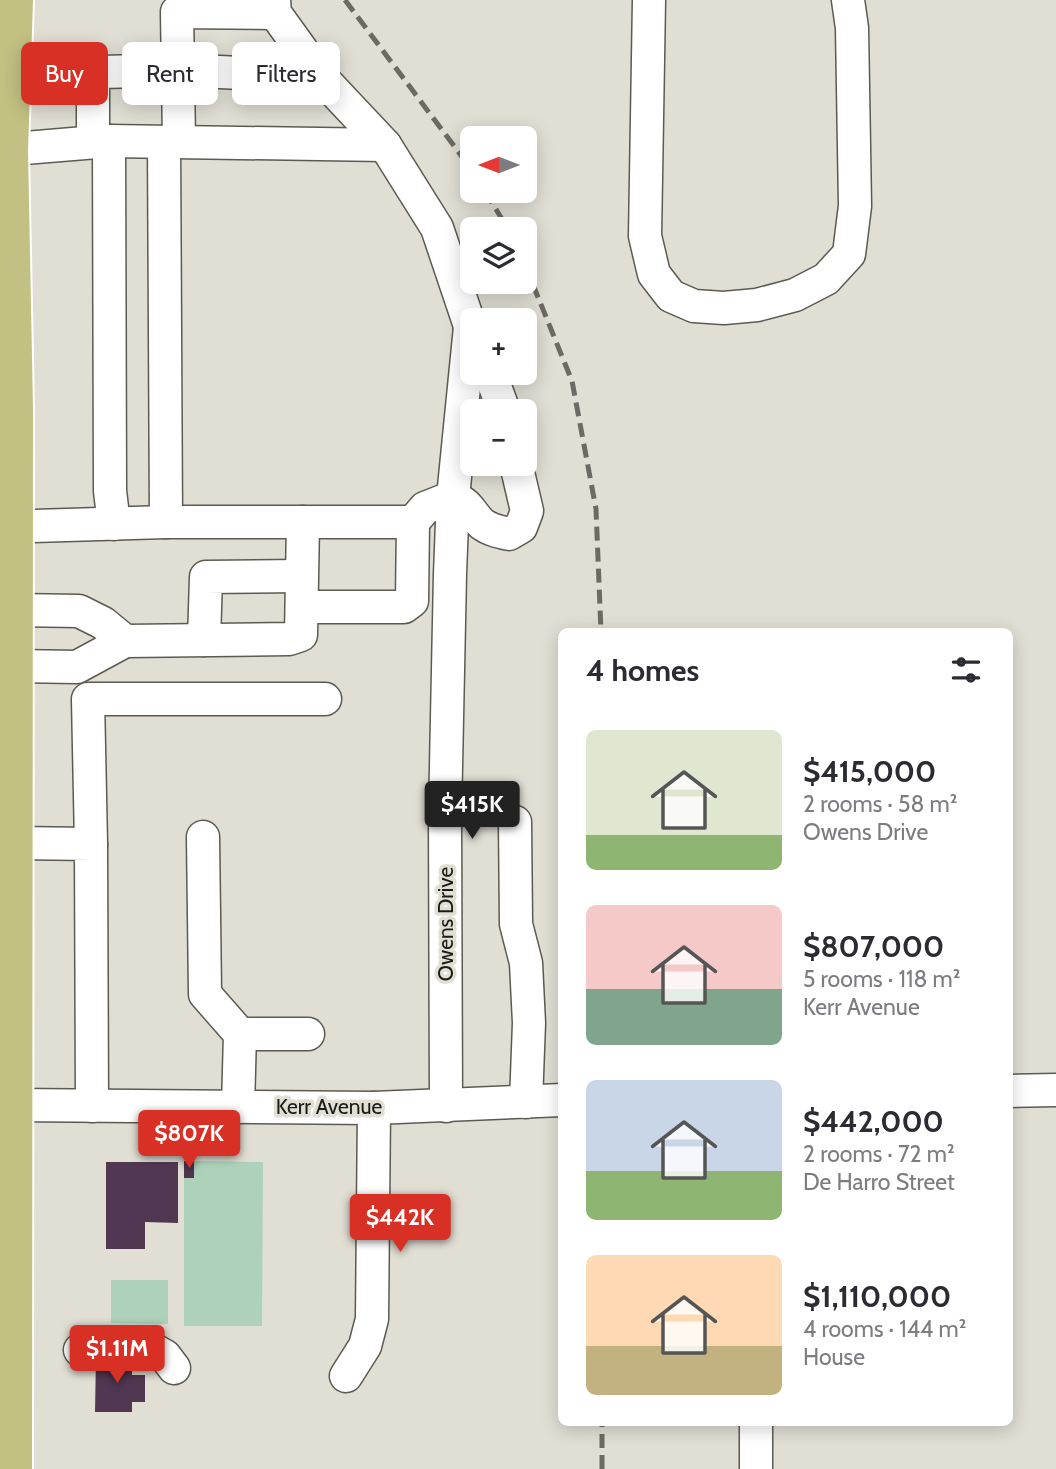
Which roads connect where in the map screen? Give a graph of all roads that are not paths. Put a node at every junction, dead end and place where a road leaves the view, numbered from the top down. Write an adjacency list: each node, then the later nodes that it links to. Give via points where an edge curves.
1 (649, 0): 2 (street, via 645,236 654,274 671,296 694,306 724,308 795,295 826,279 849,254 855,206)
2 (848, 0)
3 (177, 6): 4 (street); 6 (street)
4 (263, 6): 7 (street)
5 (9, 24): 14 (main road)
6 (178, 42)
7 (292, 42)
8 (122, 71): 11 (street, via 102,72 93,78)
9 (340, 97): 13 (street)
10 (175, 105): 12 (street)
11 (101, 142): 12 (street); 14 (street); 23 (street)
12 (172, 142): 13 (street); 19 (street)
13 (386, 145): 15 (street, via 437,228)
14 (5, 150): 24 (main road)
15 (464, 308)
16 (465, 385): 18 (street, Owens Drive)
17 (519, 476): 18 (street, via 527,511 521,527 509,534 490,529 467,504)
18 (453, 498): 21 (street, via 425,508); 46 (street, Owens Drive, via 445,814)
19 (166, 522): 22 (street); 23 (street)
20 (303, 522): 21 (street); 22 (street); 25 (street)
21 (413, 522): 27 (street, via 412,601 404,607)
22 (205, 523): 26 (street)
23 (114, 524): 24 (street)
24 (7, 527): 28 (main road)
25 (301, 576): 26 (street); 27 (street)
26 (205, 577): 29 (street)
27 (302, 607): 29 (street, via 301,635 289,639)
28 (14, 610): 30 (street, via 79,611); 31 (main road)
29 (204, 639): 30 (street)
30 (125, 641): 31 (street, via 77,667)
31 (14, 666): 35 (main road)
32 (325, 699): 36 (street, via 88,699)
33 (515, 822): 43 (street, via 516,924 526,963)
34 (203, 837): 38 (street, via 205,994)
35 (15, 843): 36 (street); 37 (main road)
36 (91, 844): 45 (street)
37 (7, 917): 44 (main road)
38 (240, 1034): 39 (street); 47 (street)
39 (308, 1034)
40 (1056, 1090): 41 (street)
41 (1013, 1091)
42 (558, 1100): 43 (street, Kerr Avenue)
43 (526, 1102): 46 (street, Kerr Avenue)
44 (13, 1105): 45 (street, Kerr Avenue); 49 (main road)
45 (92, 1106): 47 (street, Kerr Avenue)
46 (446, 1106): 48 (street, Kerr Avenue)
47 (238, 1107): 48 (street, Kerr Avenue)
48 (374, 1108): 52 (street, via 372,1318 365,1346)
49 (4, 1338): 54 (main road)
50 (80, 1350): 51 (street, via 156,1351)
51 (174, 1368)
52 (346, 1376)
53 (756, 1426): 55 (street)
54 (13, 1469)
55 (756, 1469)

